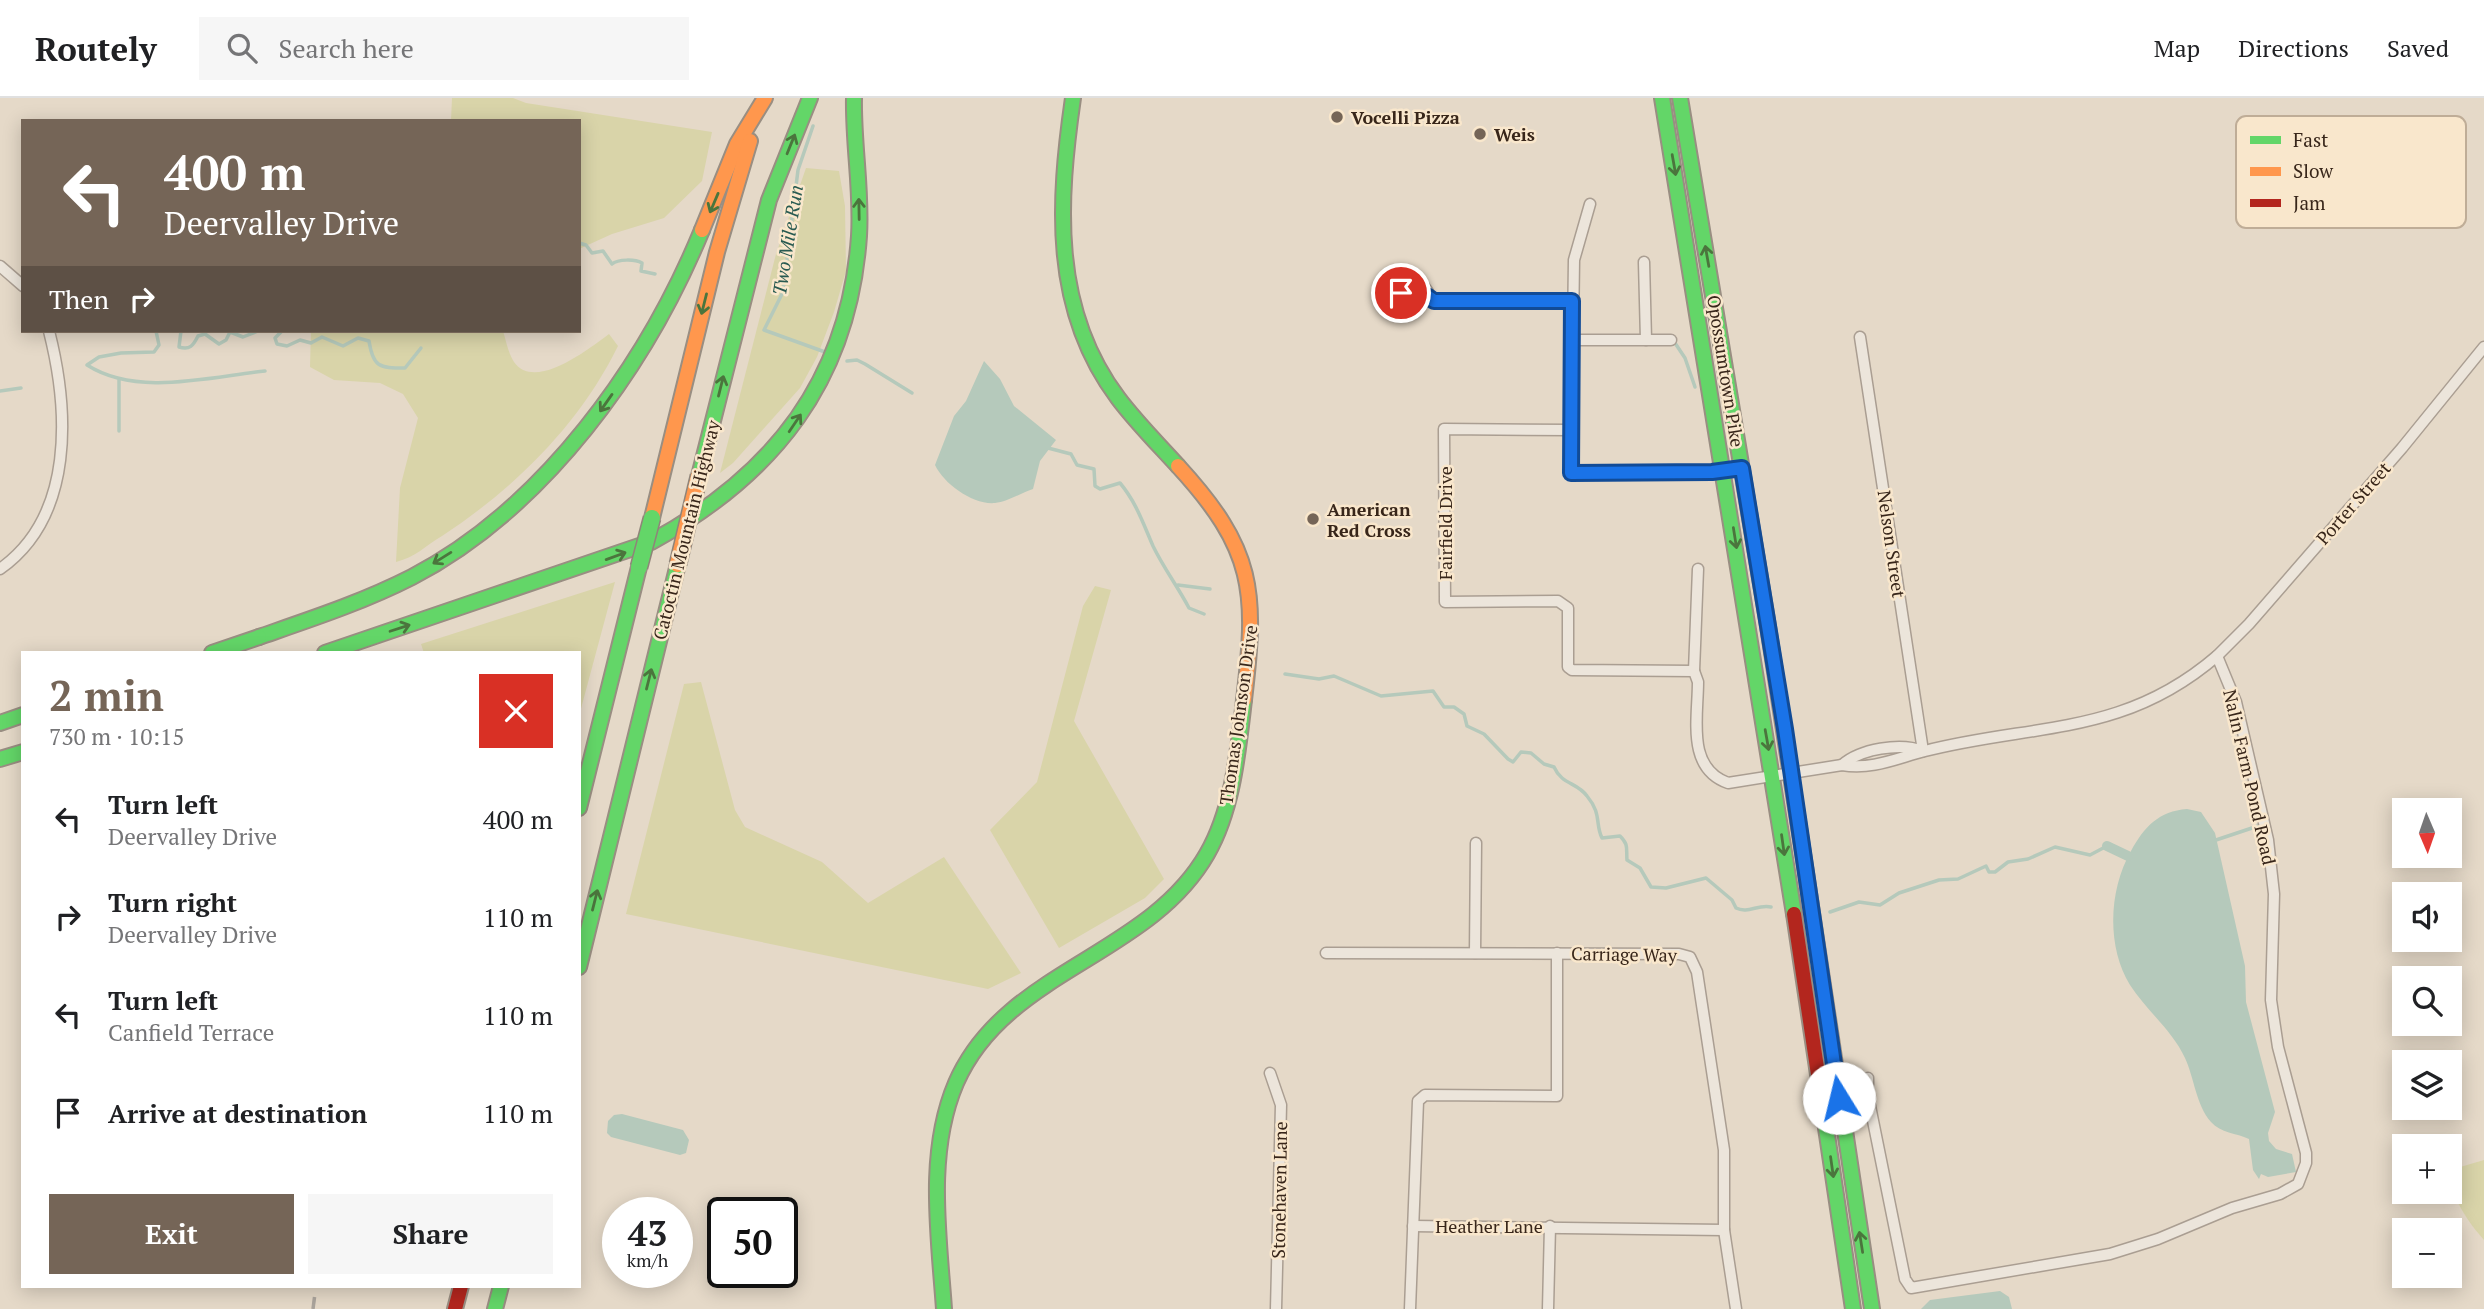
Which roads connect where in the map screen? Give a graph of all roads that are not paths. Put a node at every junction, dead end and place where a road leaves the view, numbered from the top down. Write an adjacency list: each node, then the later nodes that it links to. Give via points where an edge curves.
1 (765, 98): 24 (main road, one-way to 24, via 737,144 717,198 660,317 606,404 560,460 492,523 413,576 349,606); 35 (main road, Catoctin Mountain Highway, one-way to 35, bridge, via 717,252)
2 (810, 98): 40 (main road, Catoctin Mountain Highway, one-way to 2, bridge, via 769,200)
3 (854, 98): 25 (main road, one-way to 3, via 639,547 698,518 755,472 790,432 817,390 846,319 859,238)
4 (1073, 98): 50 (main road, Thomas Johnson Drive, via 1059,220 1075,317 1114,394 1207,495 1233,536 1247,580 1252,638 1227,806 1203,862 1161,911 1041,986 1002,1017 970,1059 950,1096 937,1154)
5 (1662, 98): 21 (main road, Opossumtown Pike, one-way to 21)
6 (1680, 98): 20 (main road, Opossumtown Pike, one-way to 6)
7 (1590, 204): 12 (street, via 1574,260)
8 (1644, 262): 16 (street)
9 (0, 266): 10 (street)
10 (21, 284)
11 (1427, 296): 12 (street, via 1434,301)
12 (1572, 301): 15 (street)
13 (52, 333): 22 (street, via 60,410 57,485 36,533)
14 (1860, 337): 30 (street, Nelson Street)
15 (1573, 340): 16 (street); 19 (street)
16 (1646, 340): 17 (street)
17 (1671, 340)
18 (2484, 347): 26 (street, Porter Street, via 2402,448)
19 (1572, 430): 21 (street, via 1571,473); 27 (street, Fairfield Drive, via 1444,429 1445,601 1558,601 1568,608 1568,667 1572,670)
20 (1742, 468): 21 (street); 33 (main road, Opossumtown Pike)
21 (1725, 471): 34 (main road, Opossumtown Pike, one-way to 34)
22 (0, 569)
23 (1698, 569): 27 (street)
24 (218, 651)
25 (331, 651)
26 (2217, 656): 30 (street, via 2178,685 2103,719); 42 (street, Nalin Farm Pond Road, via 2236,702 2268,840 2274,894 2271,1000 2278,1047 2306,1153 2298,1184 2135,1248 1912,1288 1905,1279)
27 (1694, 671): 34 (street, via 1698,744 1705,768 1713,778 1728,783)
28 (21, 716): 29 (main road)
29 (0, 723)
30 (1923, 751): 33 (street, via 1912,747 1853,755 1842,765)
31 (21, 753): 32 (main road)
32 (0, 759)
33 (1792, 774): 34 (street); 56 (main road, Opossumtown Pike, one-way to 33)
34 (1773, 777): 55 (main road, Opossumtown Pike, one-way to 55)
35 (581, 800)
36 (1476, 843): 38 (street)
37 (1326, 953): 38 (street, Carriage Way)
38 (1475, 953): 39 (street, Carriage Way)
39 (1557, 953): 43 (street, Heather Lane, via 1557,1096 1420,1097 1416,1106); 45 (street, Carriage Way, via 1679,954 1694,961 1724,1150)
40 (581, 959)
41 (1270, 1073): 51 (street, Stonehaven Lane, via 1282,1105)
42 (1868, 1078)
43 (1413, 1226): 44 (street, Heather Lane); 52 (street)
44 (1550, 1226): 45 (street, Heather Lane); 53 (street)
45 (1724, 1230): 54 (street, Carriage Way)
46 (460, 1288): 48 (main road)
47 (500, 1288): 49 (main road)
48 (455, 1309)
49 (495, 1309)
50 (944, 1309)
51 (1276, 1309)
52 (1410, 1309)
53 (1548, 1309)
54 (1736, 1309)
55 (1853, 1309)
56 (1874, 1309)

